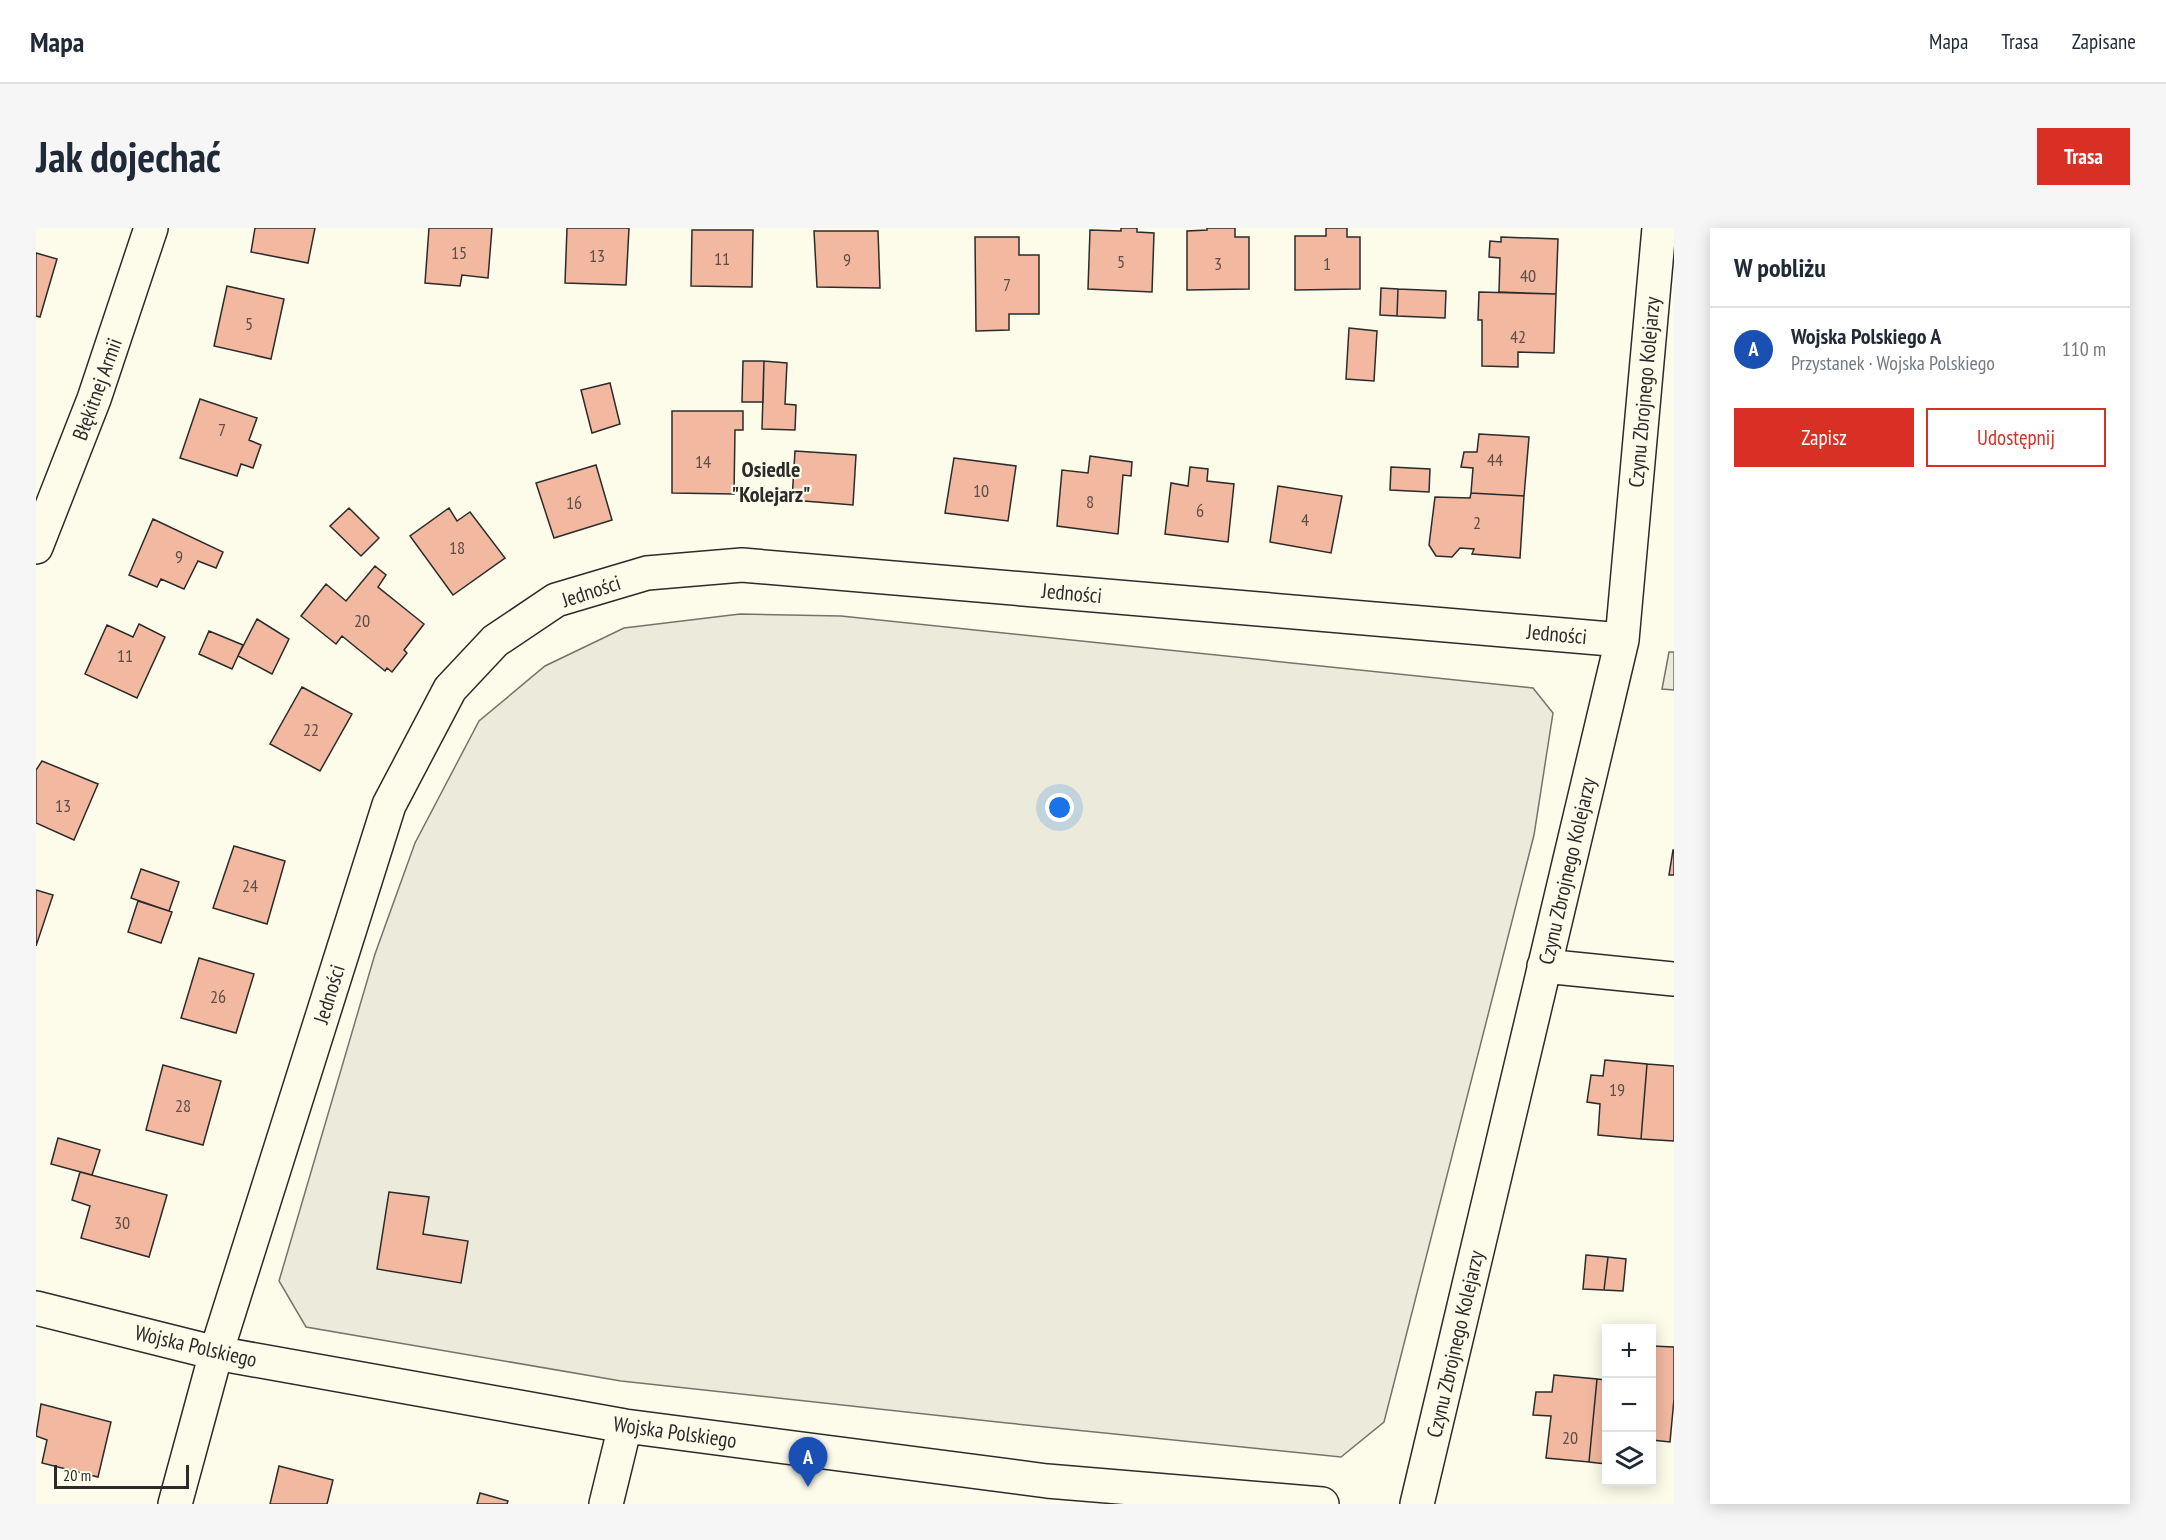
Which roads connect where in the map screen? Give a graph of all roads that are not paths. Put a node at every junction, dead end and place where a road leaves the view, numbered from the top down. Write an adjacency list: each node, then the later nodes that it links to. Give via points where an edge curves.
1 (152, 228): 3 (street, Błękitnej Armii, via 94,399)
2 (1659, 228): 4 (street, Czynu Zbrojnego Kolejarzy)
3 (36, 547)
4 (1622, 640): 5 (street, Czynu Zbrojnego Kolejarzy); 8 (street, Jedności, via 742,565 648,573 556,600 495,641 450,689 389,805)
5 (1544, 966): 6 (street); 14 (street, Czynu Zbrojnego Kolejarzy)
6 (1674, 979)
7 (36, 1308): 8 (street, Wojska Polskiego)
8 (216, 1353): 9 (street, Wojska Polskiego); 11 (street, Jedności)
9 (625, 1426): 10 (street, Wojska Polskiego); 12 (street)
10 (1045, 1493): 13 (street, Wojska Polskiego)
11 (175, 1504)
12 (606, 1504)
13 (1322, 1504)
14 (1417, 1504)

